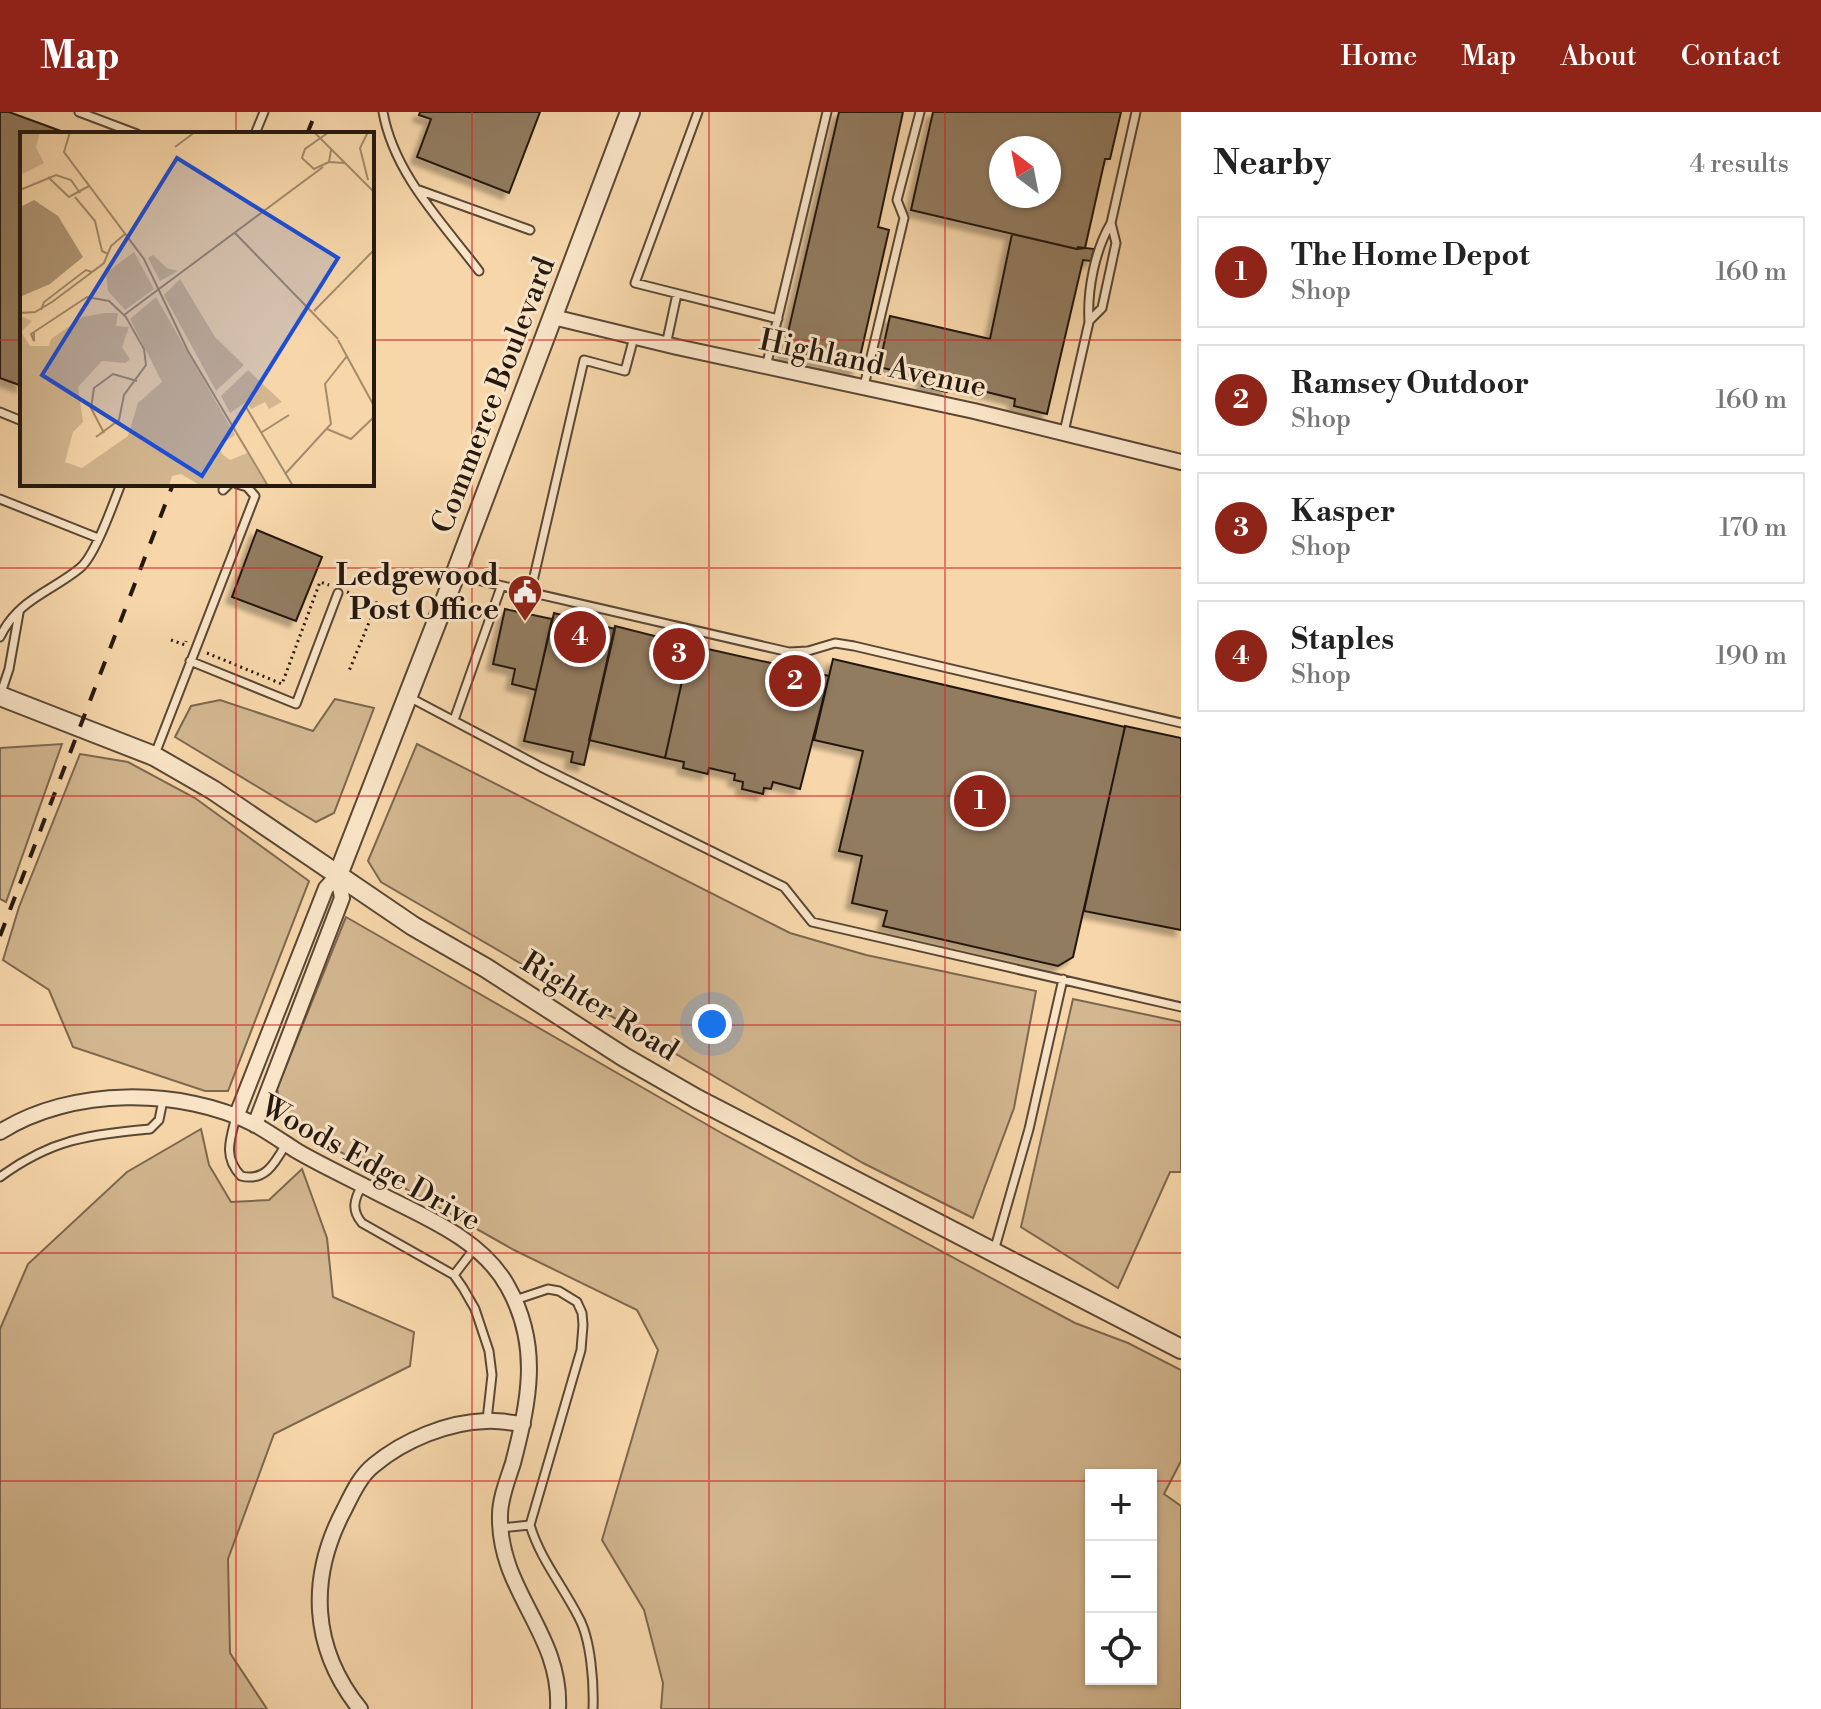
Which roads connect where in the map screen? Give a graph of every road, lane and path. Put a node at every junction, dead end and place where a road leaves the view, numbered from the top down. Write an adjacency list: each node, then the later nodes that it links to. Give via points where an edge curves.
1 (79, 112): 9 (lane)
2 (264, 112): 10 (lane)
3 (383, 112): 11 (lane, via 397,158)
4 (630, 112): 16 (street, Commerce Boulevard)
5 (698, 112): 15 (lane, via 635,283)
6 (827, 112): 17 (lane)
7 (920, 112): 22 (lane, via 897,200 904,218)
8 (1136, 112): 12 (lane)
9 (132, 132)
10 (256, 132)
11 (417, 189): 13 (lane); 14 (lane)
12 (1111, 223): 18 (lane, via 1102,238); 18 (lane, via 1114,256 1102,308)
13 (530, 230)
14 (479, 271)
15 (677, 294): 17 (lane); 20 (lane)
16 (553, 317): 19 (street, Highland Avenue); 31 (street, Commerce Boulevard)
17 (778, 319): 21 (lane)
18 (1089, 322): 25 (lane)
19 (634, 337): 20 (street, Highland Avenue); 34 (lane, via 625,371 584,360)
20 (666, 345): 21 (street, Highland Avenue)
21 (766, 367): 22 (street, Highland Avenue)
22 (864, 386): 25 (street, Highland Avenue)
23 (0, 412): 24 (lane)
24 (20, 420)
25 (1064, 433): 26 (street, Highland Avenue)
26 (1181, 462)
27 (120, 486): 30 (lane)
28 (244, 486): 38 (lane, via 255,496)
29 (0, 499): 30 (lane)
30 (98, 538): 35 (lane, via 80,568 38,594)
31 (455, 575): 32 (lane); 41 (street, Commerce Boulevard)
32 (501, 587): 34 (lane); 42 (lane)
33 (338, 593): 38 (lane, via 296,704)
34 (530, 594): 43 (lane, via 789,652 835,643 854,646)
35 (19, 613): 36 (lane); 40 (lane)
36 (0, 637)
37 (207, 650): 39 (path, via 282,684 320,582 377,603)
38 (190, 661): 44 (lane)
39 (349, 671)
40 (0, 696): 44 (street, Righter Road)
41 (407, 696): 42 (lane); 45 (street, Commerce Boulevard)
42 (454, 720): 46 (lane, via 784,887 812,922)
43 (1181, 723)
44 (154, 756): 45 (street, Righter Road)
45 (338, 875): 49 (street, Commerce Boulevard, via 326,888); 50 (street, Commerce Boulevard, via 342,898); 56 (street, Righter Road, via 624,1057)
46 (1063, 979): 47 (lane); 56 (lane, via 1029,1129)
47 (1181, 1007)
48 (163, 1100): 49 (street, Woods Edge Drive); 51 (street, Woods Edge Drive, via 112,1098 66,1105); 53 (lane, via 159,1120 150,1129 62,1142)
49 (236, 1117): 50 (street, Woods Edge Drive); 52 (lane, via 229,1159 241,1176 262,1175)
50 (255, 1125): 52 (street, Woods Edge Drive)
51 (0, 1132)
52 (286, 1144): 54 (street, Woods Edge Drive)
53 (0, 1177)
54 (362, 1185): 55 (street, Woods Edge Drive, via 453,1232); 57 (lane, via 354,1208 362,1223)
55 (474, 1249): 57 (lane); 58 (street, Woods Edge Drive)
56 (993, 1253): 59 (street, Righter Road)
57 (454, 1275): 60 (lane, via 475,1309 489,1351)
58 (515, 1300): 61 (street, Woods Edge Drive, via 530,1374); 62 (lane, via 548,1289 559,1291 577,1302 583,1325 581,1350)
59 (1181, 1349)
60 (487, 1420): 61 (street); 64 (street, via 415,1439 372,1466 335,1527 321,1581 322,1635 340,1679)
61 (523, 1424): 63 (street, Woods Edge Drive, via 500,1513)
62 (530, 1525): 63 (lane); 66 (lane, via 536,1545 581,1621 593,1679)
63 (501, 1528): 65 (street, Woods Edge Drive, via 508,1570 555,1668)
64 (360, 1709)
65 (561, 1709)
66 (593, 1709)

